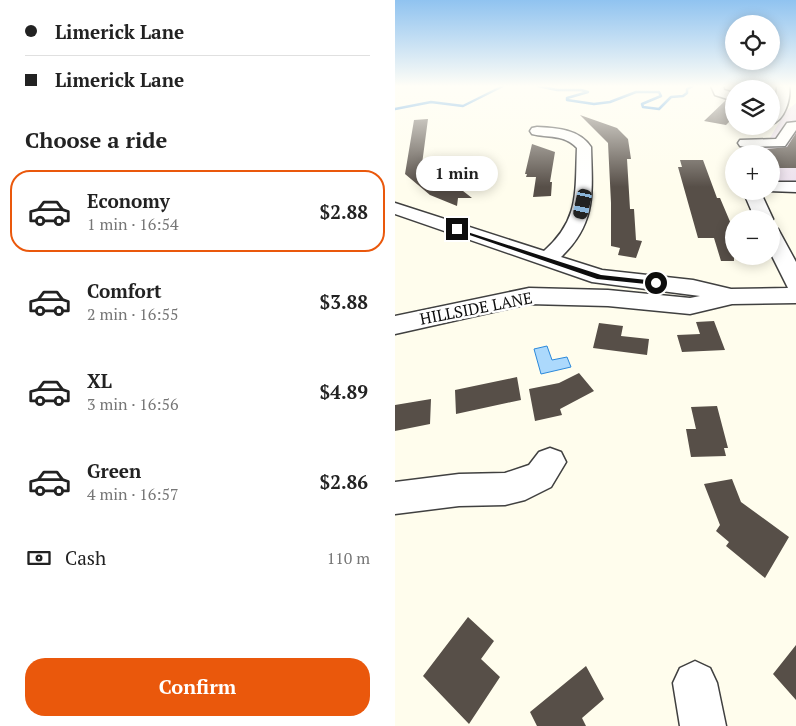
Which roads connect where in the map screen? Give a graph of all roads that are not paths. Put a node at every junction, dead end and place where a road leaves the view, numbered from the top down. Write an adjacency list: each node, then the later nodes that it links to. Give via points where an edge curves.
1 (786, 120): 4 (street, via 791,126 780,143)
2 (537, 131): 9 (street, via 565,134 584,147 581,217 563,246)
3 (754, 135): 4 (street)
4 (744, 143)
5 (780, 187): 6 (street)
6 (796, 187)
7 (395, 208): 9 (street)
8 (780, 251): 10 (street)
9 (546, 260): 12 (street, via 600,277 693,287)
10 (796, 283)
11 (796, 295): 12 (street, HILLSIDE LANE)
12 (732, 296): 13 (street, HILLSIDE LANE, via 690,306 608,298 529,296)
13 (395, 325)
14 (550, 462): 15 (street, via 540,476 505,489 459,490)
15 (395, 498)
16 (695, 683): 17 (street)
17 (703, 726)

